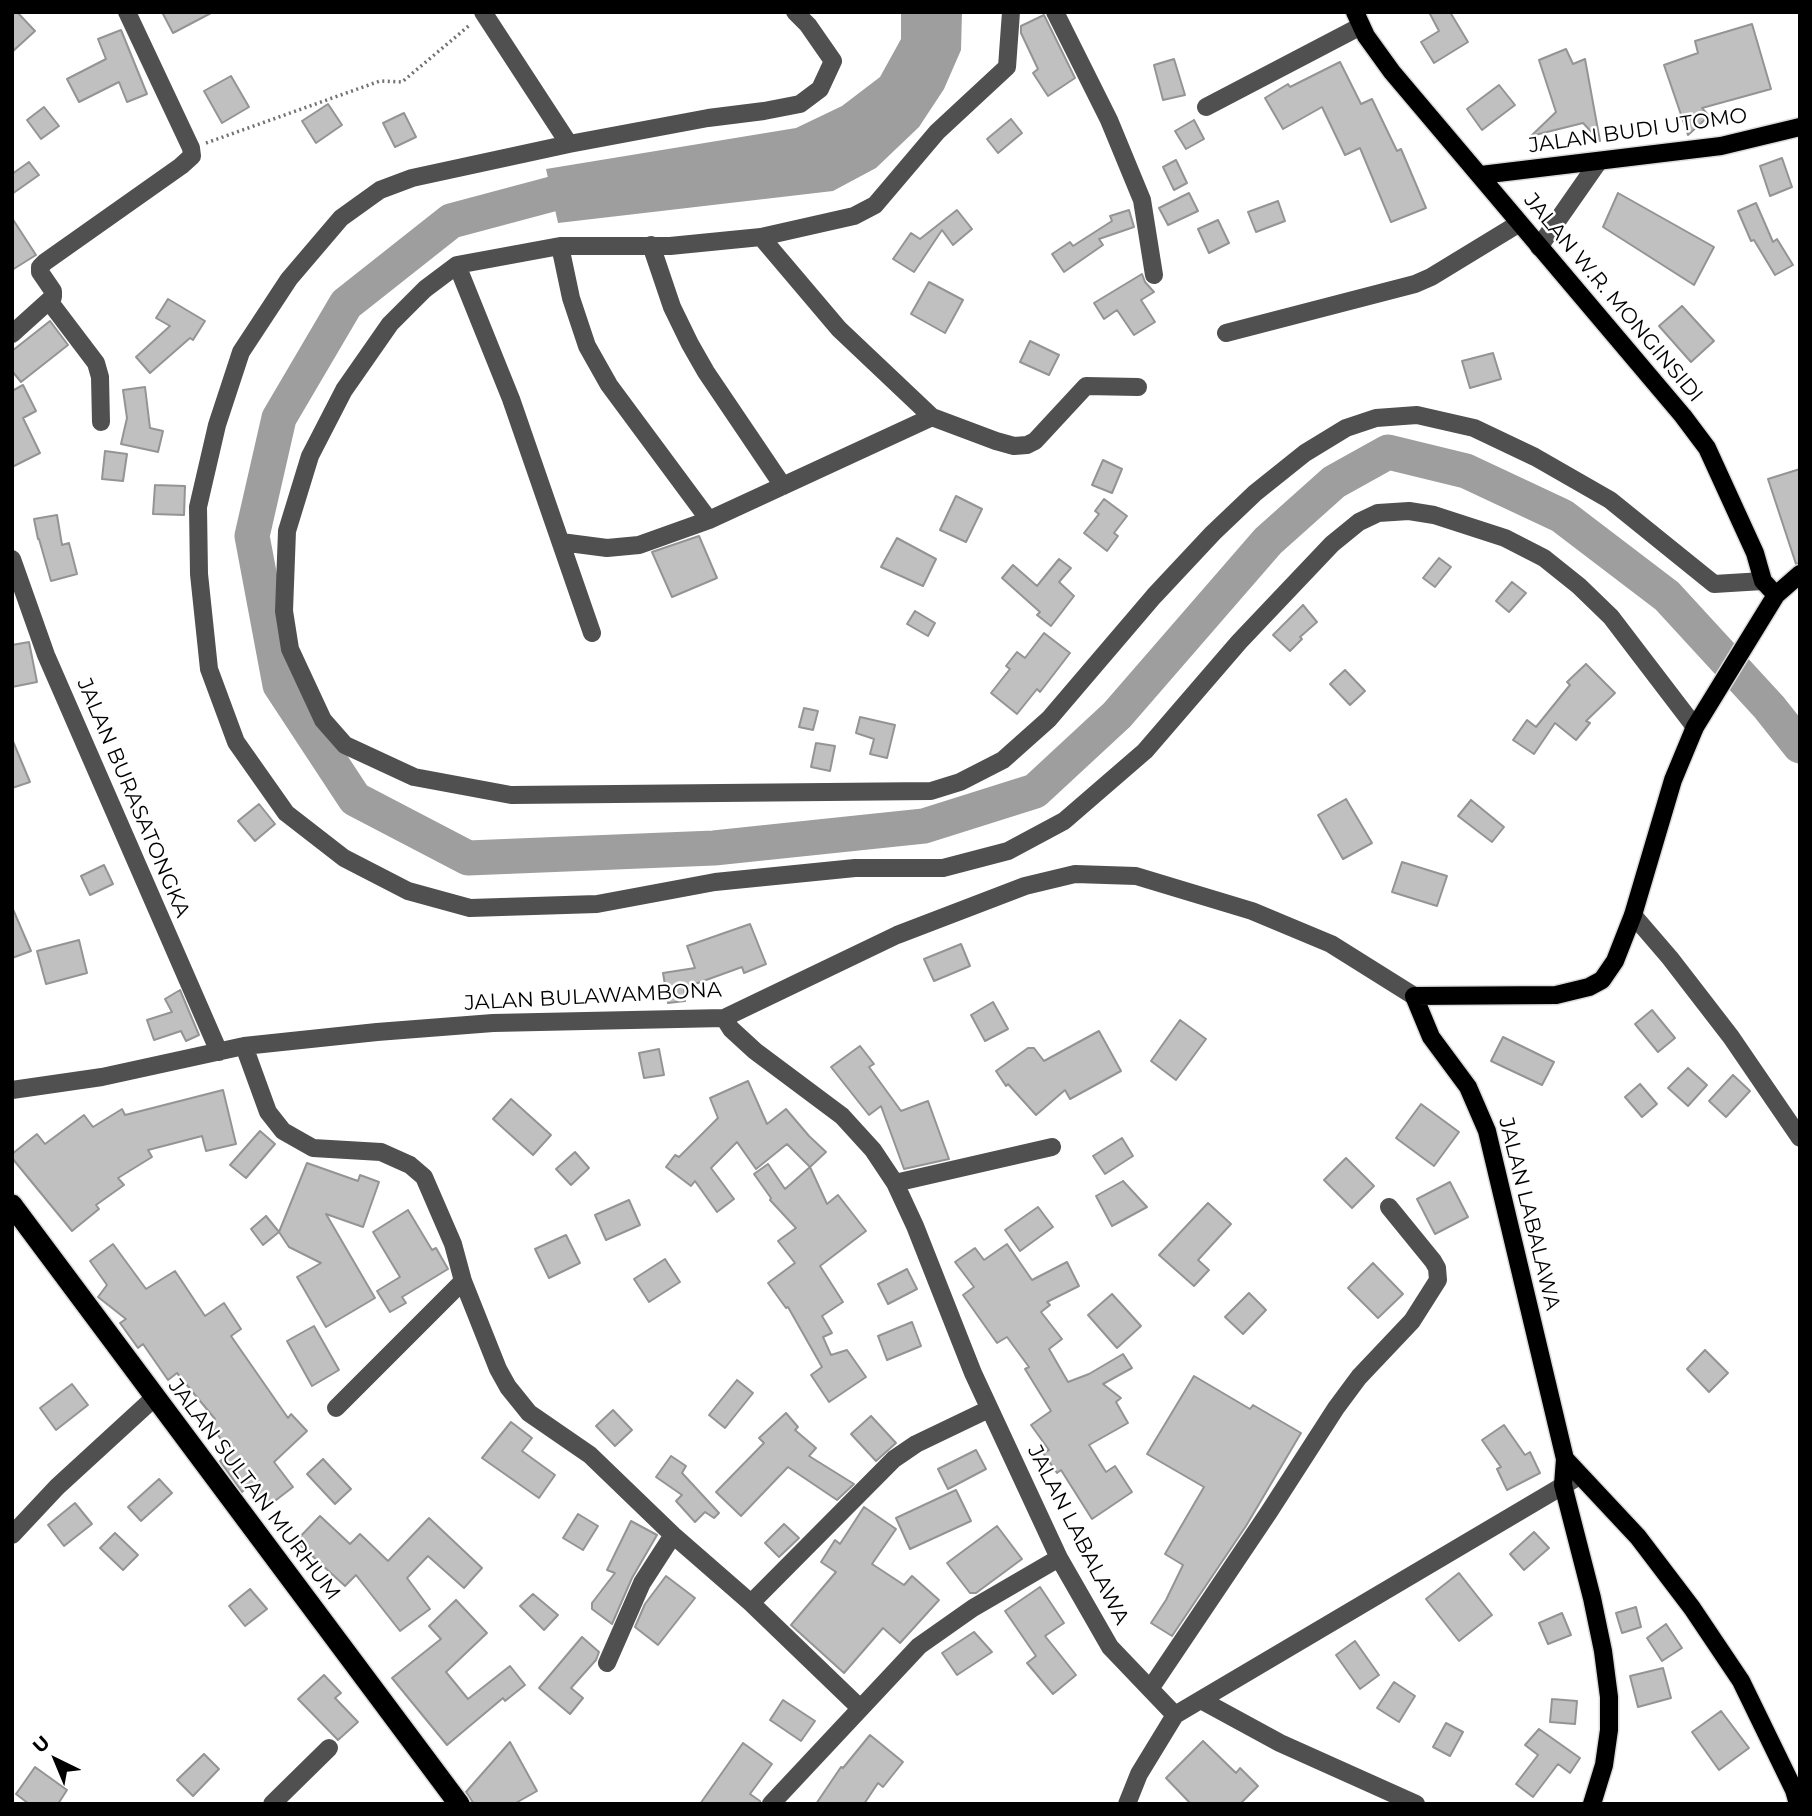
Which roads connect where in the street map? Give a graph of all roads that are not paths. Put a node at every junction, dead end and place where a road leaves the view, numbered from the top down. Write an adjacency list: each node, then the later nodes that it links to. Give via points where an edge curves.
1 (127, 12): 19 (street, via 192,156 40,267 53,290)
2 (795, 12): 9 (street, via 833,61 820,89 800,104)
3 (1055, 12): 18 (street, via 1110,120 1142,200)
4 (484, 13): 9 (street)
5 (1015, 14): 13 (street, via 1007,67 937,132 875,205 854,216)
6 (1358, 19): 7 (street); 11 (main road, JALAN W.R. MONGINSIDI, via 1392,72)
7 (1206, 107)
8 (1800, 127): 10 (main road, JALAN BUDI UTOMO, via 1721,146)
9 (569, 144): 33 (street, via 412,178 380,190 341,218 289,279 241,352 214,437 198,507 200,574 209,669 236,742 286,813 344,858 397,886 470,908 597,904 728,881 855,868 943,869 1008,851 1064,821 1145,751 1332,544 1378,513 1434,515 1505,538 1544,558 1611,617)
10 (1599, 161): 11 (main road, JALAN BUDI UTOMO); 16 (street)
11 (1481, 175): 12 (main road, JALAN W.R. MONGINSIDI)
12 (1518, 224): 16 (main road, JALAN W.R. MONGINSIDI); 20 (street, via 1415,284)
13 (761, 237): 14 (street); 23 (street, via 839,329)
14 (651, 245): 15 (street); 25 (street, via 690,344)
15 (560, 246): 17 (street); 26 (street, via 587,346 608,385)
16 (1539, 247): 30 (main road, JALAN W.R. MONGINSIDI, via 1707,449 1755,553)
17 (457, 265): 27 (street); 30 (street, via 390,324 344,390 310,456 287,531 284,611 289,649 323,720 345,746 414,777 511,795 932,791 960,782 1003,760 1049,719 1154,596 1255,493 1305,453 1346,428 1376,418 1417,415 1475,428 1610,500 1714,584)
18 (1154, 275)
19 (49, 301): 21 (street); 24 (street, via 96,363)
20 (1226, 332)
21 (12, 334)
22 (1138, 387): 23 (street, via 1086,386 1027,445 996,441)
23 (932, 417): 25 (street)
24 (101, 422)
25 (783, 486): 26 (street)
26 (709, 520): 27 (street, via 639,545 607,548)
27 (561, 542): 32 (street)
28 (12, 559): 38 (street, JALAN BURASATONGKA, via 46,655)
29 (1800, 574): 31 (main road)
30 (1763, 582): 31 (main road, JALAN W.R. MONGINSIDI)
31 (1776, 595): 33 (main road)
32 (592, 633)
33 (1695, 727): 34 (main road, via 1672,780)
34 (1633, 915): 35 (main road, via 1615,961 1602,980 1589,987 1556,995); 40 (street, via 1731,1037)
35 (1414, 996): 36 (street, JALAN BULAWAMBONA, via 1331,944 1252,911 1136,876 1075,874 1026,886 897,935); 49 (main road, JALAN LABALAWA, via 1431,1037 1468,1087 1487,1131)
36 (724, 1018): 37 (street, JALAN BULAWAMBONA, via 493,1023); 42 (street, JALAN LABALAWA, via 755,1051 842,1116)
37 (244, 1046): 38 (street, JALAN BULAWAMBONA); 45 (street, via 268,1112 283,1131 313,1148 381,1152 424,1177 453,1244)
38 (219, 1052): 39 (street, JALAN BULAWAMBONA)
39 (12, 1090)
40 (1800, 1138)
41 (1052, 1147): 42 (street)
42 (895, 1183): 48 (street, JALAN LABALAWA)
43 (12, 1205): 46 (highway, JALAN SULTAN MURHUM)
44 (1389, 1207): 57 (street, via 1433,1261 1438,1280 1412,1321 1336,1408)
45 (463, 1281): 47 (street); 53 (street, via 498,1369 529,1413 590,1455)
46 (154, 1398): 52 (street); 64 (highway, JALAN SULTAN MURHUM)
47 (336, 1408)
48 (989, 1409): 54 (street, JALAN LABALAWA); 55 (street, via 894,1459)
49 (1565, 1458): 50 (main road); 51 (main road)
50 (1581, 1475): 51 (street); 68 (main road, via 1660,1564 1741,1681)
51 (1563, 1485): 58 (street); 67 (main road, via 1595,1611 1609,1697 1604,1765)
52 (12, 1535)
53 (673, 1535): 55 (street); 56 (street, via 642,1583)
54 (1059, 1558): 57 (street, JALAN LABALAWA, via 1110,1647); 59 (street, via 919,1646)
55 (751, 1603): 59 (street)
56 (607, 1663)
57 (1150, 1689): 60 (street, JALAN LABALAWA)
58 (1201, 1700): 60 (street); 62 (street, via 1280,1743)
59 (859, 1707): 65 (street)
60 (1175, 1715): 66 (street, via 1139,1774)
61 (329, 1748): 63 (street)
62 (1414, 1803)
63 (272, 1804)
64 (459, 1804)
65 (771, 1804)
66 (1127, 1804)
67 (1592, 1804)
68 (1798, 1804)

